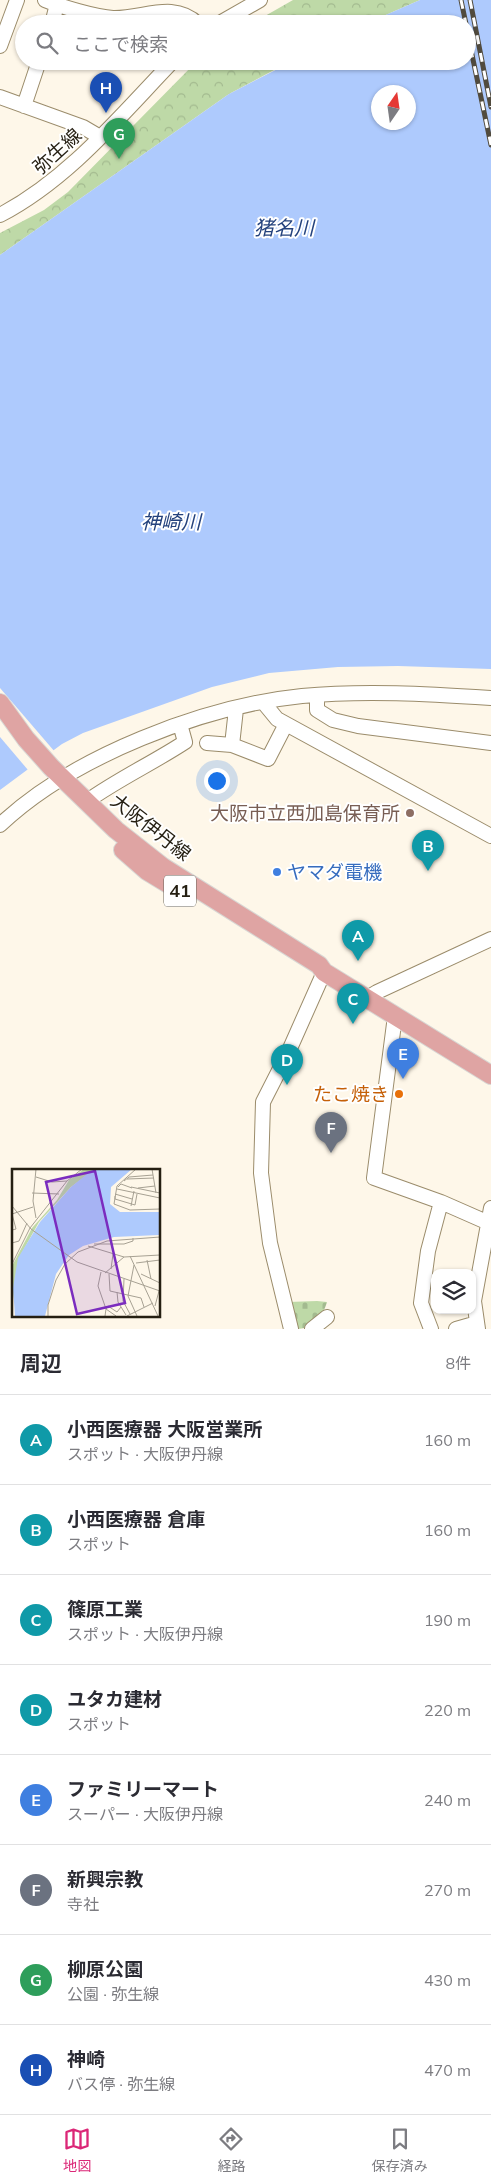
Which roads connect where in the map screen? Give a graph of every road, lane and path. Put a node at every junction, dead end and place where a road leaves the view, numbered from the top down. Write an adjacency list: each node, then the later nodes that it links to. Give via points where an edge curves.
1 (17, 0): 9 (street)
2 (260, 0): 8 (street)
3 (51, 2): 4 (street); 5 (street)
4 (52, 15)
5 (101, 15)
6 (140, 15): 7 (street, via 177,11)
7 (189, 15)
8 (234, 15)
9 (0, 46)
10 (37, 70): 13 (street)
11 (164, 70): 14 (street, 弥生線)
12 (0, 97): 13 (street)
13 (24, 106): 14 (street, via 83,127)
14 (100, 137): 15 (street, 弥生線, via 52,183)
15 (0, 215)
16 (317, 695): 17 (street, via 382,693); 18 (street); 24 (street, via 317,710 344,723)
17 (491, 698)
18 (263, 702): 20 (street); 23 (street, via 277,720)
19 (0, 703): 25 (main road, 大阪伊丹線 / 41)
20 (236, 709): 22 (street); 23 (street, via 218,747 268,759)
21 (0, 723): 25 (main road, 大阪伊丹線 / 41)
22 (180, 724): 25 (street, via 136,741); 26 (street, via 185,742)
23 (286, 724): 28 (street)
24 (491, 743)
25 (57, 780): 26 (main road, 大阪伊丹線 / 41); 27 (street); 30 (main road, 大阪伊丹線 / 41, via 100,831 147,871 315,972)
26 (86, 802): 30 (main road, 大阪伊丹線 / 41, via 163,867 319,965)
27 (0, 825)
28 (491, 836)
29 (491, 938): 31 (street)
30 (324, 972): 31 (main road, 大阪伊丹線 / 41); 39 (street, via 263,1102 261,1173 270,1242)
31 (367, 998): 32 (main road, 大阪伊丹線 / 41)
32 (395, 1016): 33 (main road, 大阪伊丹線 / 41); 34 (street, via 374,1178)
33 (491, 1075)
34 (441, 1202): 36 (street); 41 (street, via 428,1252 421,1303)
35 (491, 1208): 36 (street)
36 (489, 1224): 38 (street, via 474,1301)
37 (327, 1317): 40 (street)
38 (477, 1326): 42 (street)
39 (291, 1329)
40 (312, 1329)
41 (431, 1329)
42 (456, 1329)

